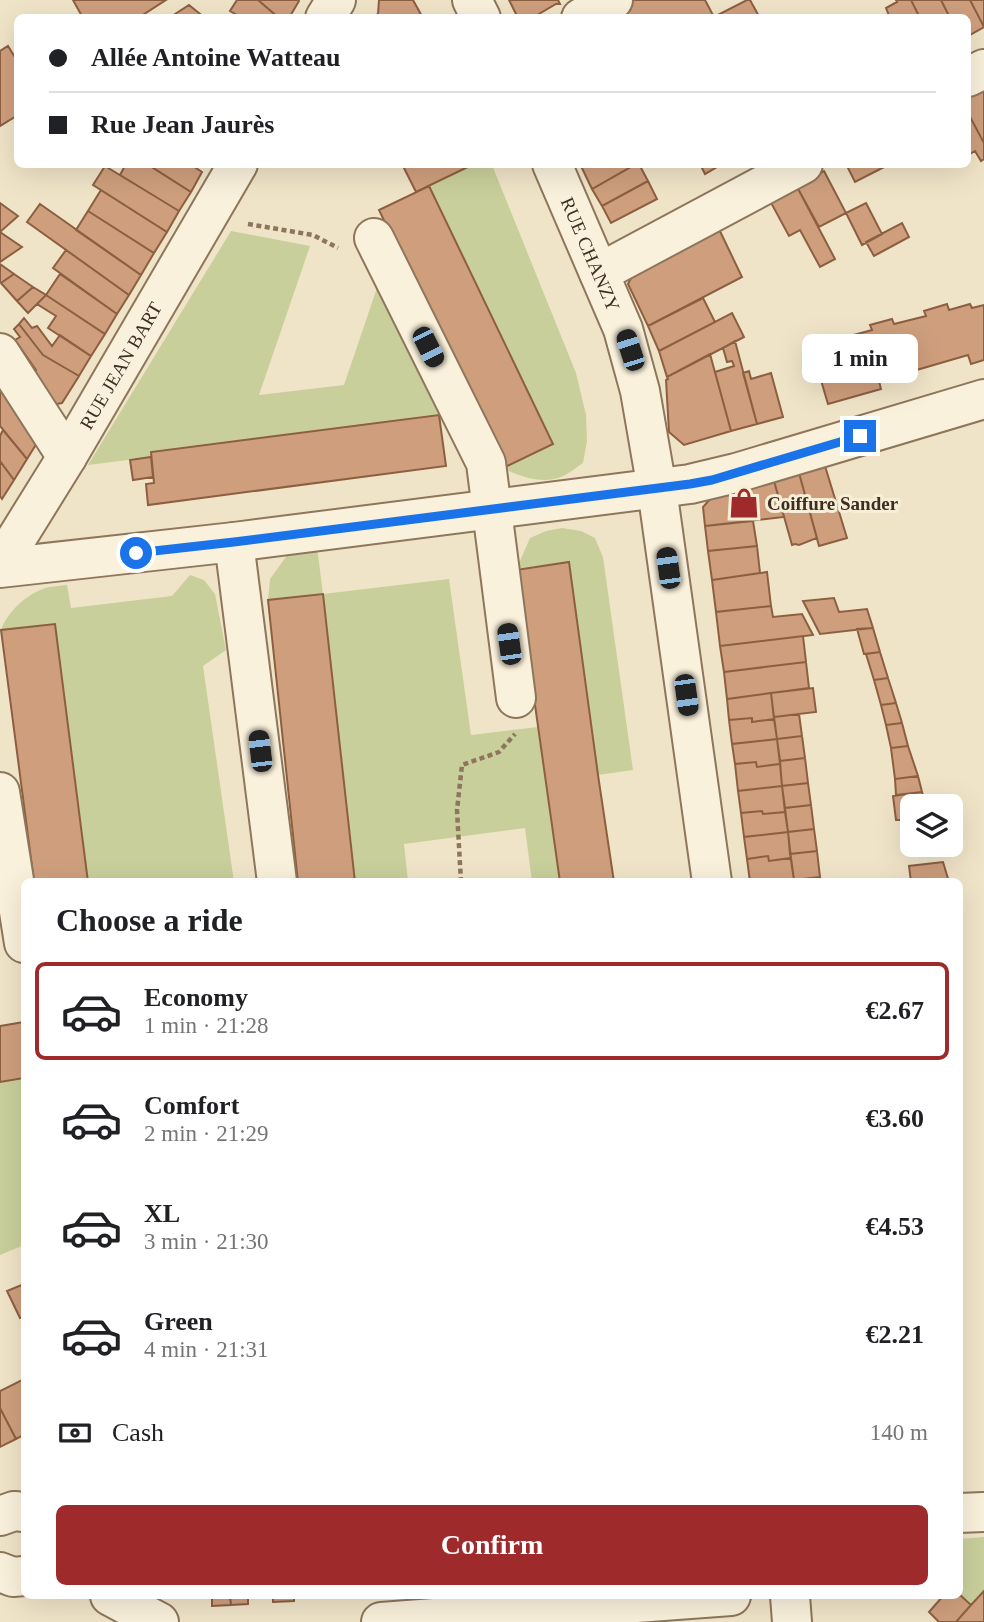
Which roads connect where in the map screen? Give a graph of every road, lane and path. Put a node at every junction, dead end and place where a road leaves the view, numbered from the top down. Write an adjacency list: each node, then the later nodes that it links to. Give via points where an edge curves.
1 (613, 0): 2 (street)
2 (588, 14)
3 (236, 168): 11 (street, RUE JEAN BART)
4 (554, 168): 8 (street, RUE CHANZY)
5 (796, 168): 8 (street)
6 (248, 224): 7 (path)
7 (360, 245): 13 (street, via 485,463)
8 (600, 273): 12 (street, RUE CHANZY, via 635,367)
9 (0, 353): 11 (street)
10 (984, 399): 12 (street, via 712,480)
11 (67, 457): 15 (street, RUE JEAN BART)
12 (657, 489): 13 (street); 20 (street, RUE CHANZY)
13 (491, 509): 14 (street); 16 (street)
14 (234, 542): 15 (street); 18 (street)
15 (0, 567)
16 (516, 698): 19 (path, via 521,729 499,752 461,765 457,810)
17 (0, 792): 21 (street)
18 (276, 878)
19 (461, 878)
20 (711, 878)
21 (21, 924)
22 (21, 1512): 25 (street)
23 (984, 1512): 24 (street)
24 (963, 1513)
25 (0, 1516)
26 (116, 1599): 29 (street)
27 (691, 1599): 30 (street)
28 (790, 1599): 31 (street)
29 (159, 1622)
30 (382, 1622)
31 (792, 1622)

